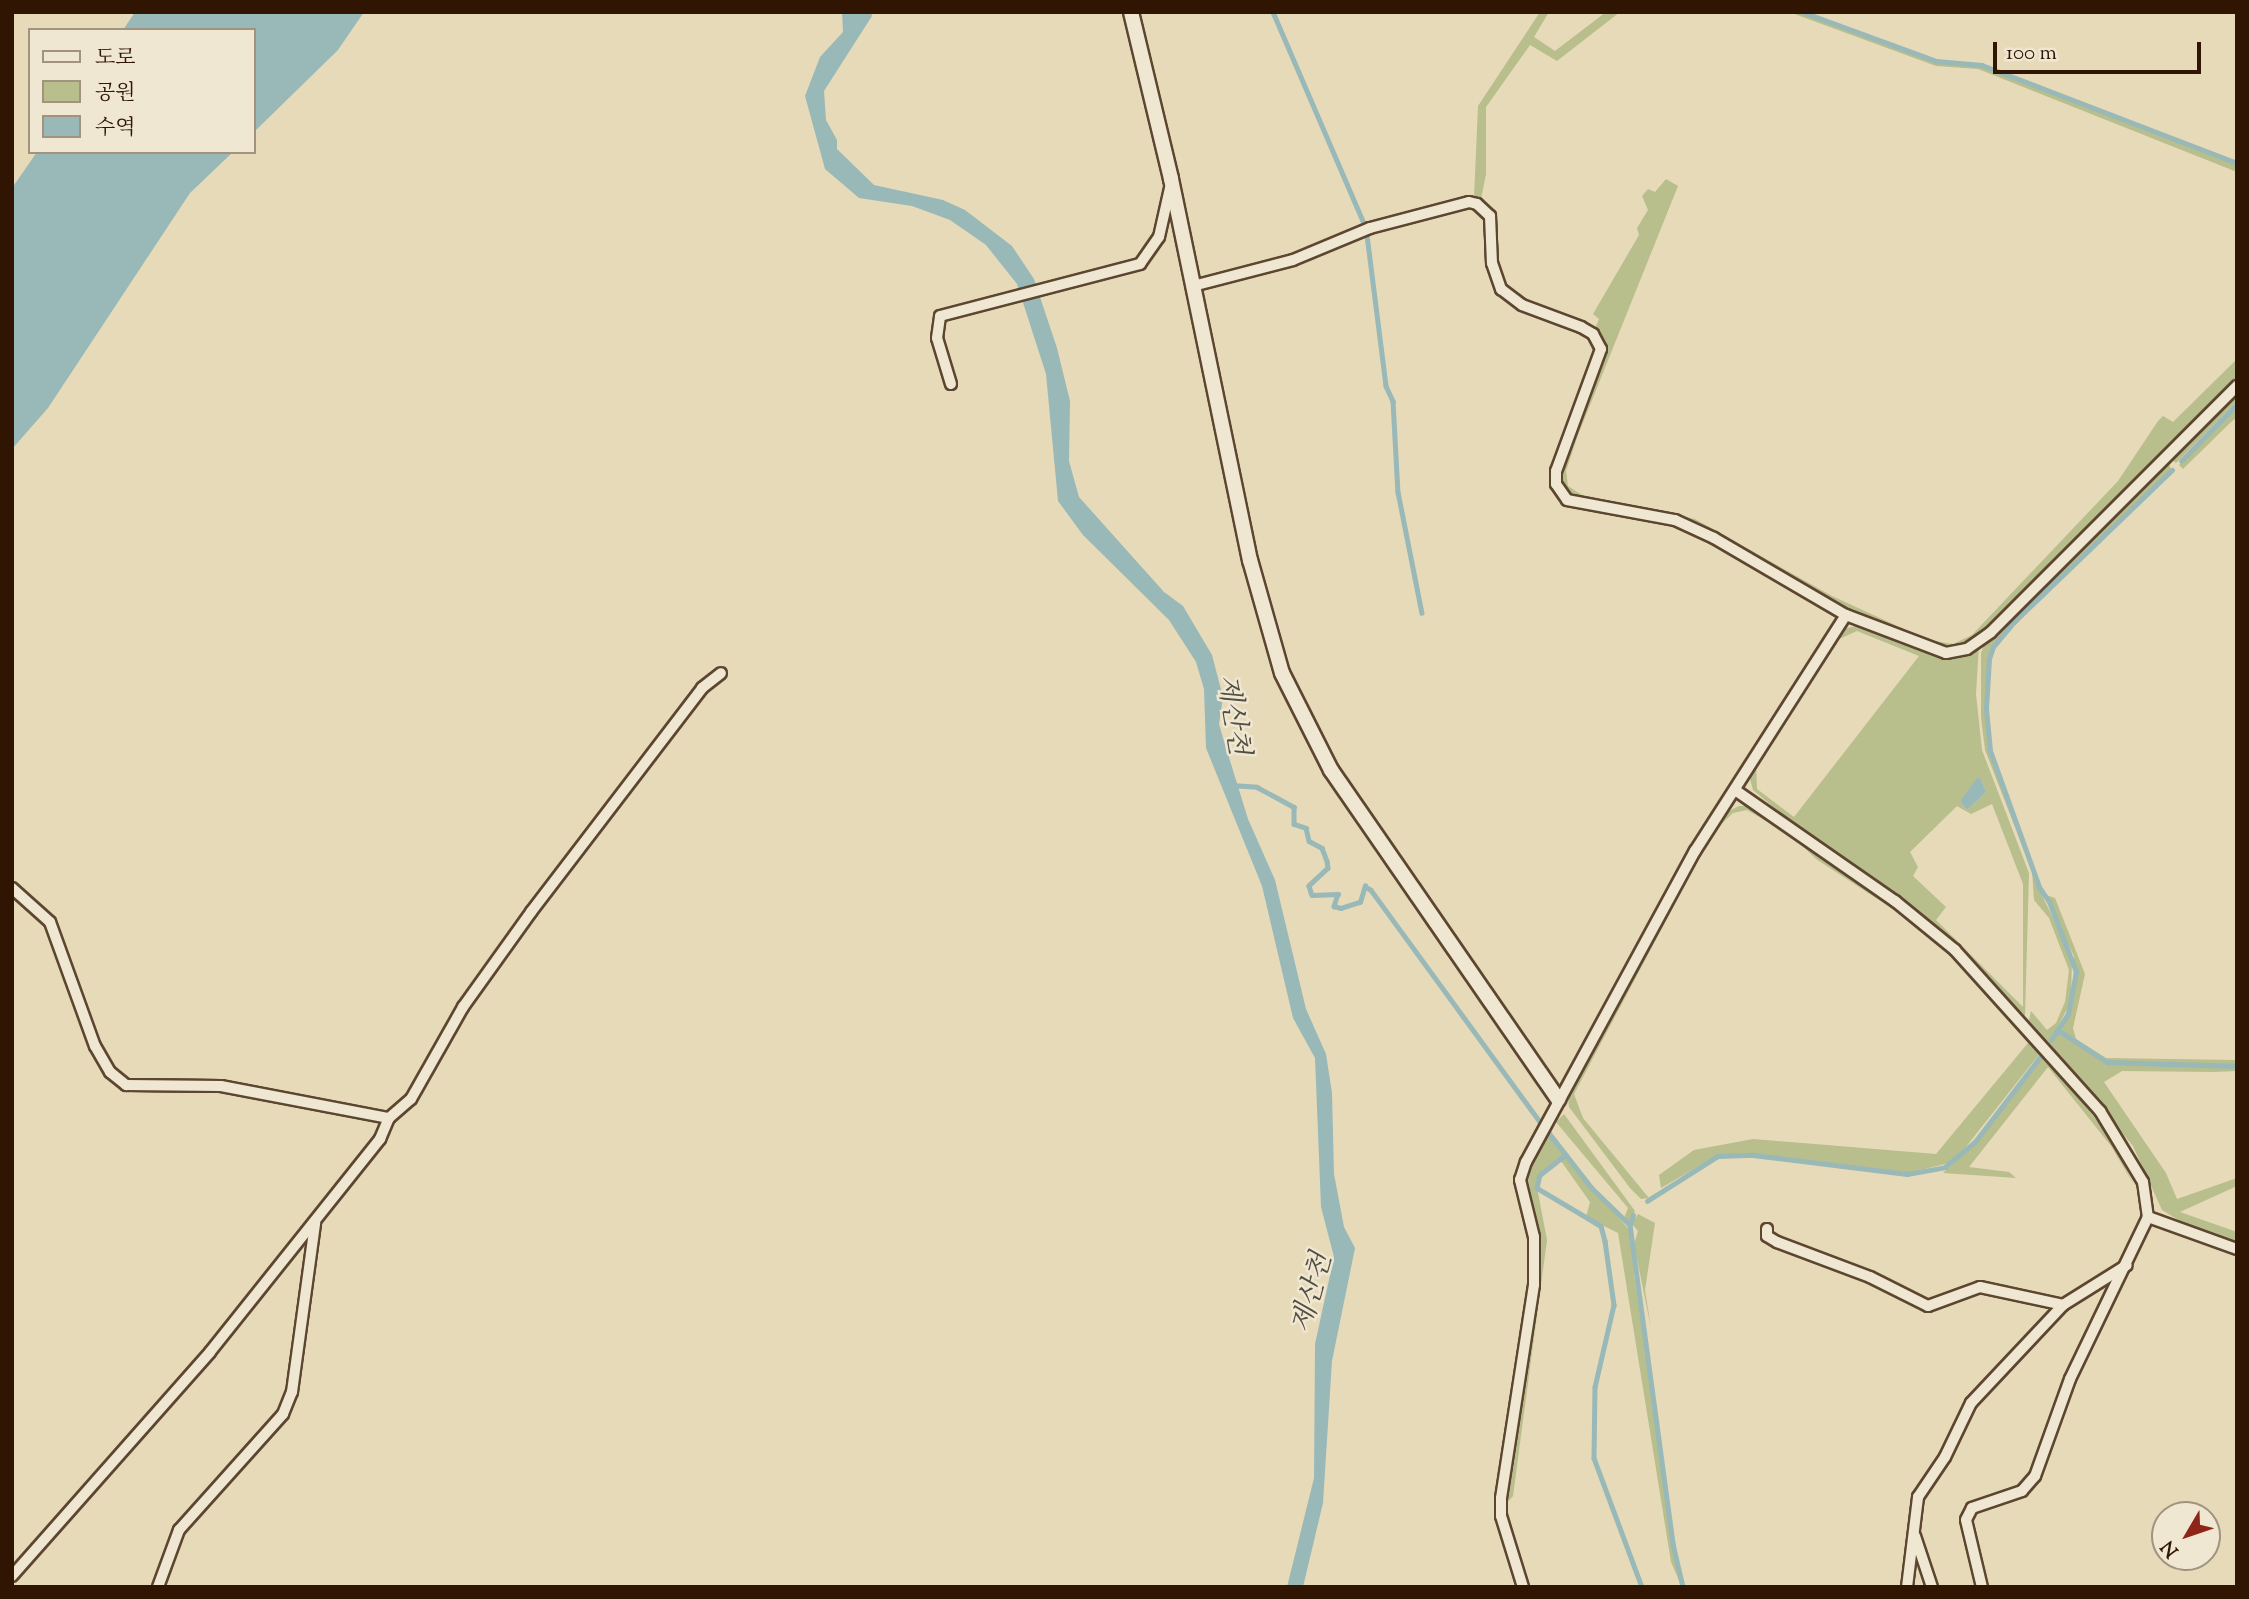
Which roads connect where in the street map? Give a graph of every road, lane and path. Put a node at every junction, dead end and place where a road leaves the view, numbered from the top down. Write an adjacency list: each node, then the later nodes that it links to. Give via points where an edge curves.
1 (1131, 12): 2 (street)
2 (1171, 179): 3 (street); 4 (street, via 1159,237 1140,264 940,316 937,338)
3 (1193, 286): 6 (street, via 1293,260 1370,228 1469,202 1477,204 1490,216 1492,263 1501,289 1522,305 1593,334 1601,349 1556,471 1561,494 1575,503 1675,520); 10 (street, via 1250,560 1282,673 1331,770)
4 (951, 384)
5 (2237, 386): 6 (street, via 1991,632 1967,649 1957,653 1929,649)
6 (1846, 615): 8 (street, via 1784,704)
7 (721, 673): 11 (street, via 702,688 531,912 463,1007 419,1089)
8 (1735, 790): 10 (street, via 1695,851); 12 (street, via 1922,921 1993,988 2100,1111 2143,1182)
9 (12, 888): 11 (street, via 50,922 95,1046 110,1072 126,1086 221,1086)
10 (1558, 1099): 21 (street, via 1521,1180 1534,1237 1534,1286 1501,1516)
11 (389, 1118): 13 (street, via 380,1139)
12 (2148, 1217): 15 (street); 16 (street)
13 (315, 1220): 19 (street, via 187,1380); 20 (street, via 292,1392 283,1414 179,1530)
14 (1767, 1229): 17 (street, via 1767,1236 1777,1242 1870,1277 1928,1306 1980,1287)
15 (2237, 1249)
16 (2127, 1265): 17 (street); 24 (street, via 2070,1379 2035,1476 2022,1491 1972,1508 1966,1520)
17 (2063, 1305): 18 (street, via 1971,1403 1945,1457 1918,1497)
18 (1914, 1533): 22 (street); 23 (street)
19 (12, 1576)
20 (158, 1587)
21 (1523, 1587)
22 (1907, 1587)
23 (1931, 1587)
24 (1982, 1587)

